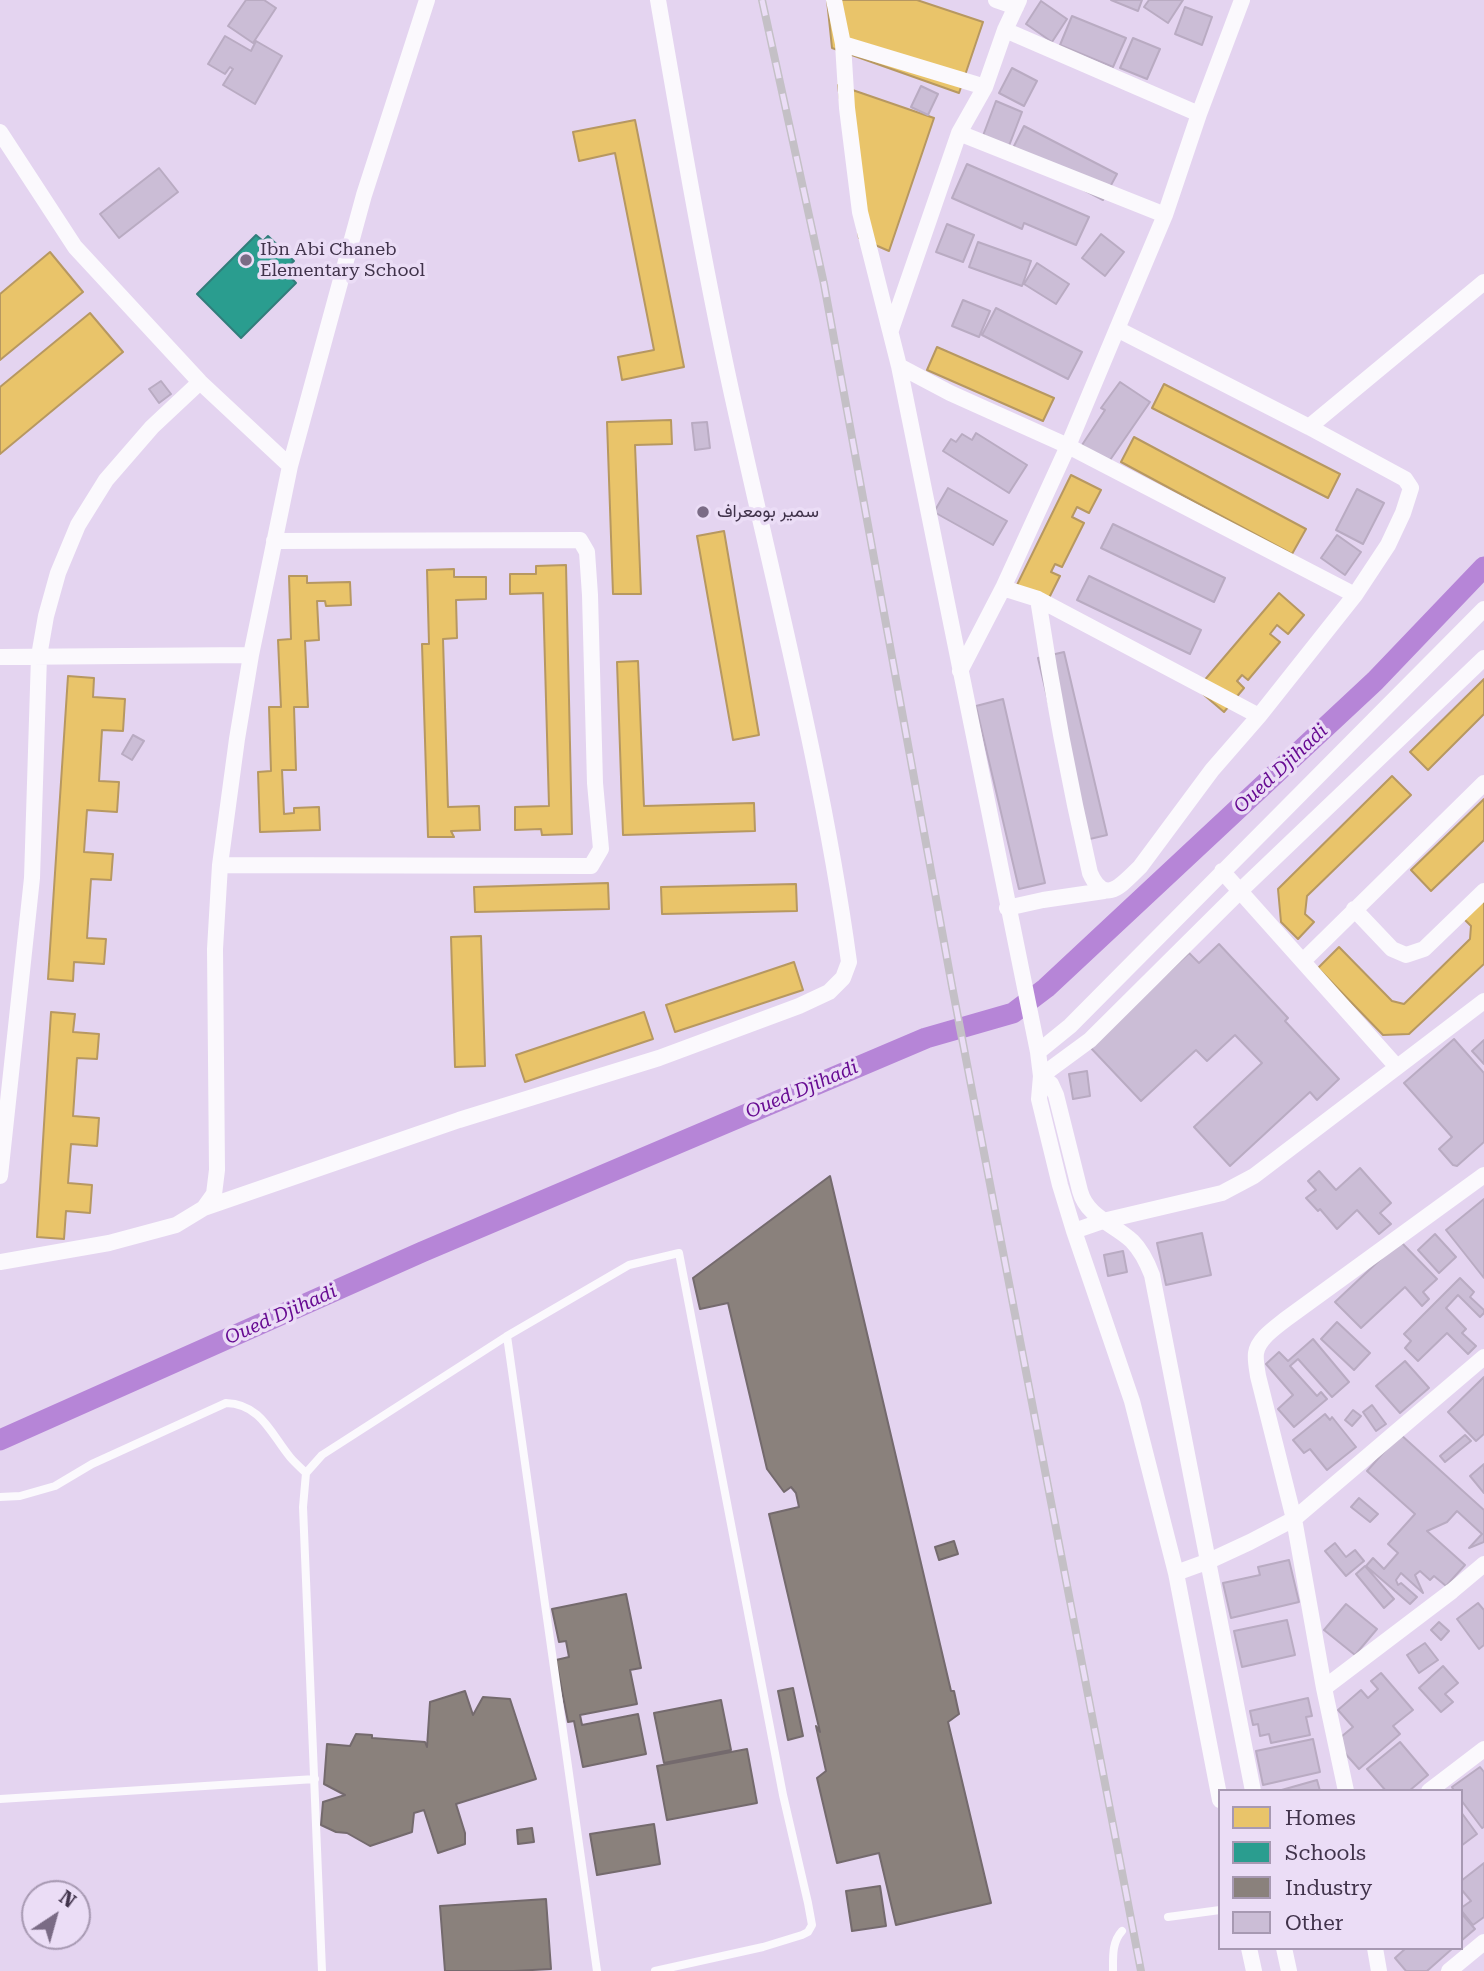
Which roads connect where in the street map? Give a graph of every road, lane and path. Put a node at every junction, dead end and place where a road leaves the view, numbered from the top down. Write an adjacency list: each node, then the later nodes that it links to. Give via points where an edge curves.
1 (426, 0): 21 (street, via 364,195)
2 (658, 0): 48 (street, via 736,415 831,847 849,962 843,978 829,992 799,1006 659,1058 459,1120)
3 (834, 0): 8 (street)
4 (996, 0): 6 (street)
5 (1242, 0): 10 (street)
6 (1018, 4): 7 (street)
7 (1005, 30): 9 (street); 10 (street)
8 (843, 44): 9 (street); 16 (street, via 860,212)
9 (985, 87): 12 (street)
10 (1199, 114): 13 (street)
11 (0, 132): 18 (street, via 75,247)
12 (959, 133): 13 (street); 16 (street)
13 (1165, 215): 15 (street)
14 (1484, 282): 19 (street)
15 (1117, 328): 19 (street); 20 (street)
16 (891, 330): 17 (street)
17 (899, 366): 20 (street); 31 (street)
18 (200, 382): 21 (street); 28 (street, via 106,480 78,525 58,573)
19 (1309, 427): 24 (street, via 1397,474 1411,488 1388,545)
20 (1068, 446): 23 (street); 24 (street)
21 (290, 466): 22 (street)
22 (274, 541): 27 (street); 34 (street, via 580,540 587,552 601,849 591,866)
23 (1003, 588): 25 (street); 31 (street)
24 (1354, 595): 32 (street)
25 (1038, 599): 32 (street); 36 (street, via 1069,785 1090,873)
26 (1484, 609): 35 (street)
27 (251, 655): 28 (street); 34 (street)
28 (39, 656): 29 (street); 47 (street, via 32,878)
29 (0, 657)
30 (1484, 658): 37 (street)
31 (960, 671): 39 (street)
32 (1259, 716): 36 (street, via 1140,867 1112,891)
33 (1484, 783): 40 (street)
34 (220, 865): 48 (street, via 215,949 217,1170 214,1194)
35 (1222, 871): 37 (street); 43 (street, via 1070,1026)
36 (1104, 891): 39 (street)
37 (1240, 891): 41 (street); 45 (street, via 1090,1040)
38 (1484, 891): 40 (street, via 1424,949 1406,955 1391,948)
39 (1007, 908): 43 (street)
40 (1354, 909): 41 (street)
41 (1303, 961): 44 (street)
42 (1484, 1001): 44 (street)
43 (1038, 1052): 45 (street)
44 (1397, 1067): 49 (street, via 1254,1176 1222,1193)
45 (1041, 1076): 49 (street, via 1056,1096 1082,1198); 50 (street, via 1039,1099)
46 (1484, 1175): 56 (street, via 1297,1311 1260,1344 1258,1376)
47 (0, 1176)
48 (204, 1208): 51 (street, via 176,1225 109,1243)
49 (1103, 1220): 50 (street); 57 (street, via 1140,1250 1152,1275)
50 (1074, 1231): 59 (street, via 1132,1401)
51 (0, 1262)
52 (507, 1336): 54 (lane, via 323,1455); 76 (lane); 77 (lane, via 629,1265 679,1253 812,1925 802,1935 763,1947)
53 (1484, 1357): 56 (street)
54 (306, 1473): 55 (lane, via 257,1414 240,1404 226,1403 92,1464 55,1486); 62 (lane, via 303,1507)
55 (0, 1497)
56 (1294, 1519): 57 (street); 60 (street)
57 (1209, 1561): 59 (street); 63 (street)
58 (1484, 1564): 60 (street)
59 (1176, 1573): 66 (street)
60 (1324, 1688): 64 (street)
61 (1484, 1749): 65 (street)
62 (315, 1779): 67 (lane); 75 (lane)
63 (1253, 1789)
64 (1346, 1789)
65 (1432, 1789)
66 (1218, 1790)
67 (0, 1799)
68 (1218, 1910): 69 (lane)
69 (1168, 1917)
70 (1122, 1931): 78 (lane, via 1112,1953)
71 (1484, 1942): 82 (street)
72 (1249, 1950): 79 (street)
73 (1284, 1950): 80 (street)
74 (1375, 1950): 81 (street)
75 (321, 1971)
76 (597, 1971)
77 (655, 1971)
78 (1113, 1971)
79 (1254, 1971)
80 (1289, 1971)
81 (1379, 1971)
82 (1449, 1971)

